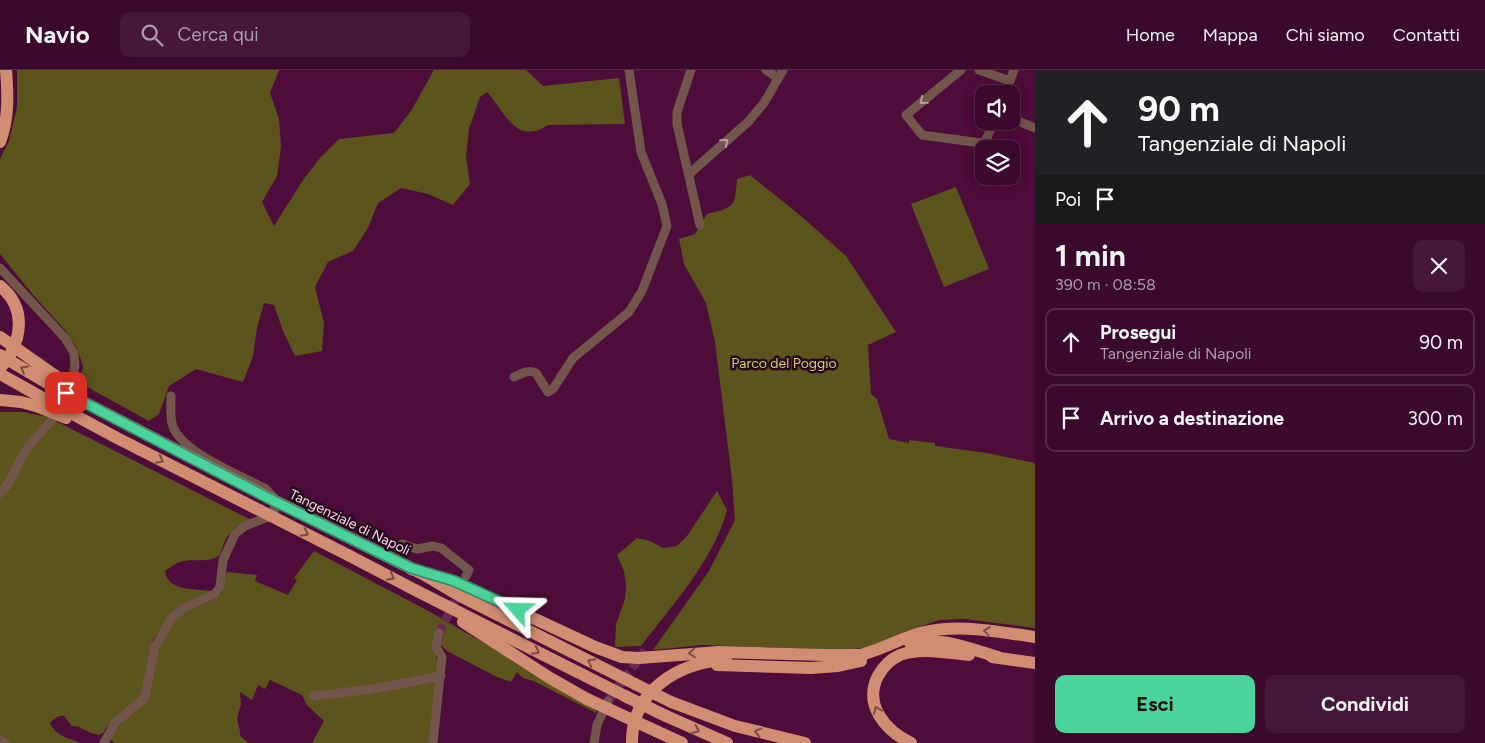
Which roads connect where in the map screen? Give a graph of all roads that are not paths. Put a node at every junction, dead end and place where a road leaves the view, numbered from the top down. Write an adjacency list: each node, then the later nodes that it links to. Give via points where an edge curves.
1 (6, 70): 14 (highway, via 7,115)
2 (766, 70): 8 (street)
3 (961, 70): 13 (street, one-way to 13, via 906,115 922,135 981,143)
4 (979, 70): 9 (street)
5 (1014, 70): 9 (street)
6 (630, 71): 27 (street, via 641,152 662,204 667,226 642,291 629,312 573,358 553,389 548,392 532,371)
7 (690, 74): 15 (street, via 677,112)
8 (781, 74): 16 (street, one-way to 8, via 748,122)
9 (1010, 82): 10 (street)
10 (1009, 85)
11 (1020, 122): 12 (street)
12 (1035, 128)
13 (990, 130)
14 (0, 142)
15 (685, 160): 16 (street); 17 (street)
16 (701, 164): 17 (street)
17 (688, 174): 18 (street)
18 (700, 225)
19 (0, 268): 28 (street, via 65,338 74,353)
20 (0, 286): 23 (highway, via 17,309 20,324)
21 (0, 295): 23 (highway, via 14,314)
22 (0, 337): 29 (highway)
23 (17, 338): 25 (highway, bridge, via 9,358)
24 (0, 355): 29 (highway, one-way to 24)
25 (0, 368)
26 (0, 374): 32 (highway)
27 (514, 377)
28 (72, 379)
29 (51, 380): 36 (highway, Tangenziale di Napoli, bridge, via 118,420)
30 (171, 396): 49 (street, via 172,424 180,439 198,454 266,489 274,498 275,509 268,518 245,526 235,534 224,560 220,587 215,594 184,608 171,619 152,656 145,696 115,723)
31 (0, 400): 32 (highway)
32 (39, 402): 38 (highway, one-way to 38, bridge, via 117,438)
33 (52, 420): 34 (street, via 23,455 8,486)
34 (0, 493)
35 (402, 544): 37 (street, via 417,549 441,548 469,570)
36 (411, 568): 41 (highway, one-way to 36, via 710,652 639,658 622,656 595,647 454,581); 56 (highway, Tangenziale di Napoli, one-way to 36, bridge, via 735,726 671,702)
37 (466, 576)
38 (415, 590): 54 (highway, bridge, via 550,678); 55 (highway, one-way to 55, bridge, via 625,696)
39 (439, 633): 44 (street, via 436,648 442,657)
40 (1035, 637): 41 (highway, one-way to 41, via 943,628)
41 (863, 654): 52 (highway, via 811,663 726,660 692,665 668,677 646,697 635,719)
42 (998, 657): 43 (highway); 53 (highway, via 926,640 908,643 873,658 828,667 706,667 676,678 653,698 639,724); 57 (highway, one-way to 42, via 886,726 876,712 876,680 889,662 906,653 923,651)
43 (1035, 663)
44 (441, 676): 45 (street, via 374,689); 50 (street)
45 (313, 696)
46 (608, 701): 51 (street, via 597,725)
47 (0, 740): 48 (street)
48 (5, 743)
49 (104, 743)
50 (434, 743)
51 (594, 743)
52 (632, 743)
53 (637, 743)
54 (682, 743)
55 (727, 743)
56 (805, 743)
57 (911, 743)

